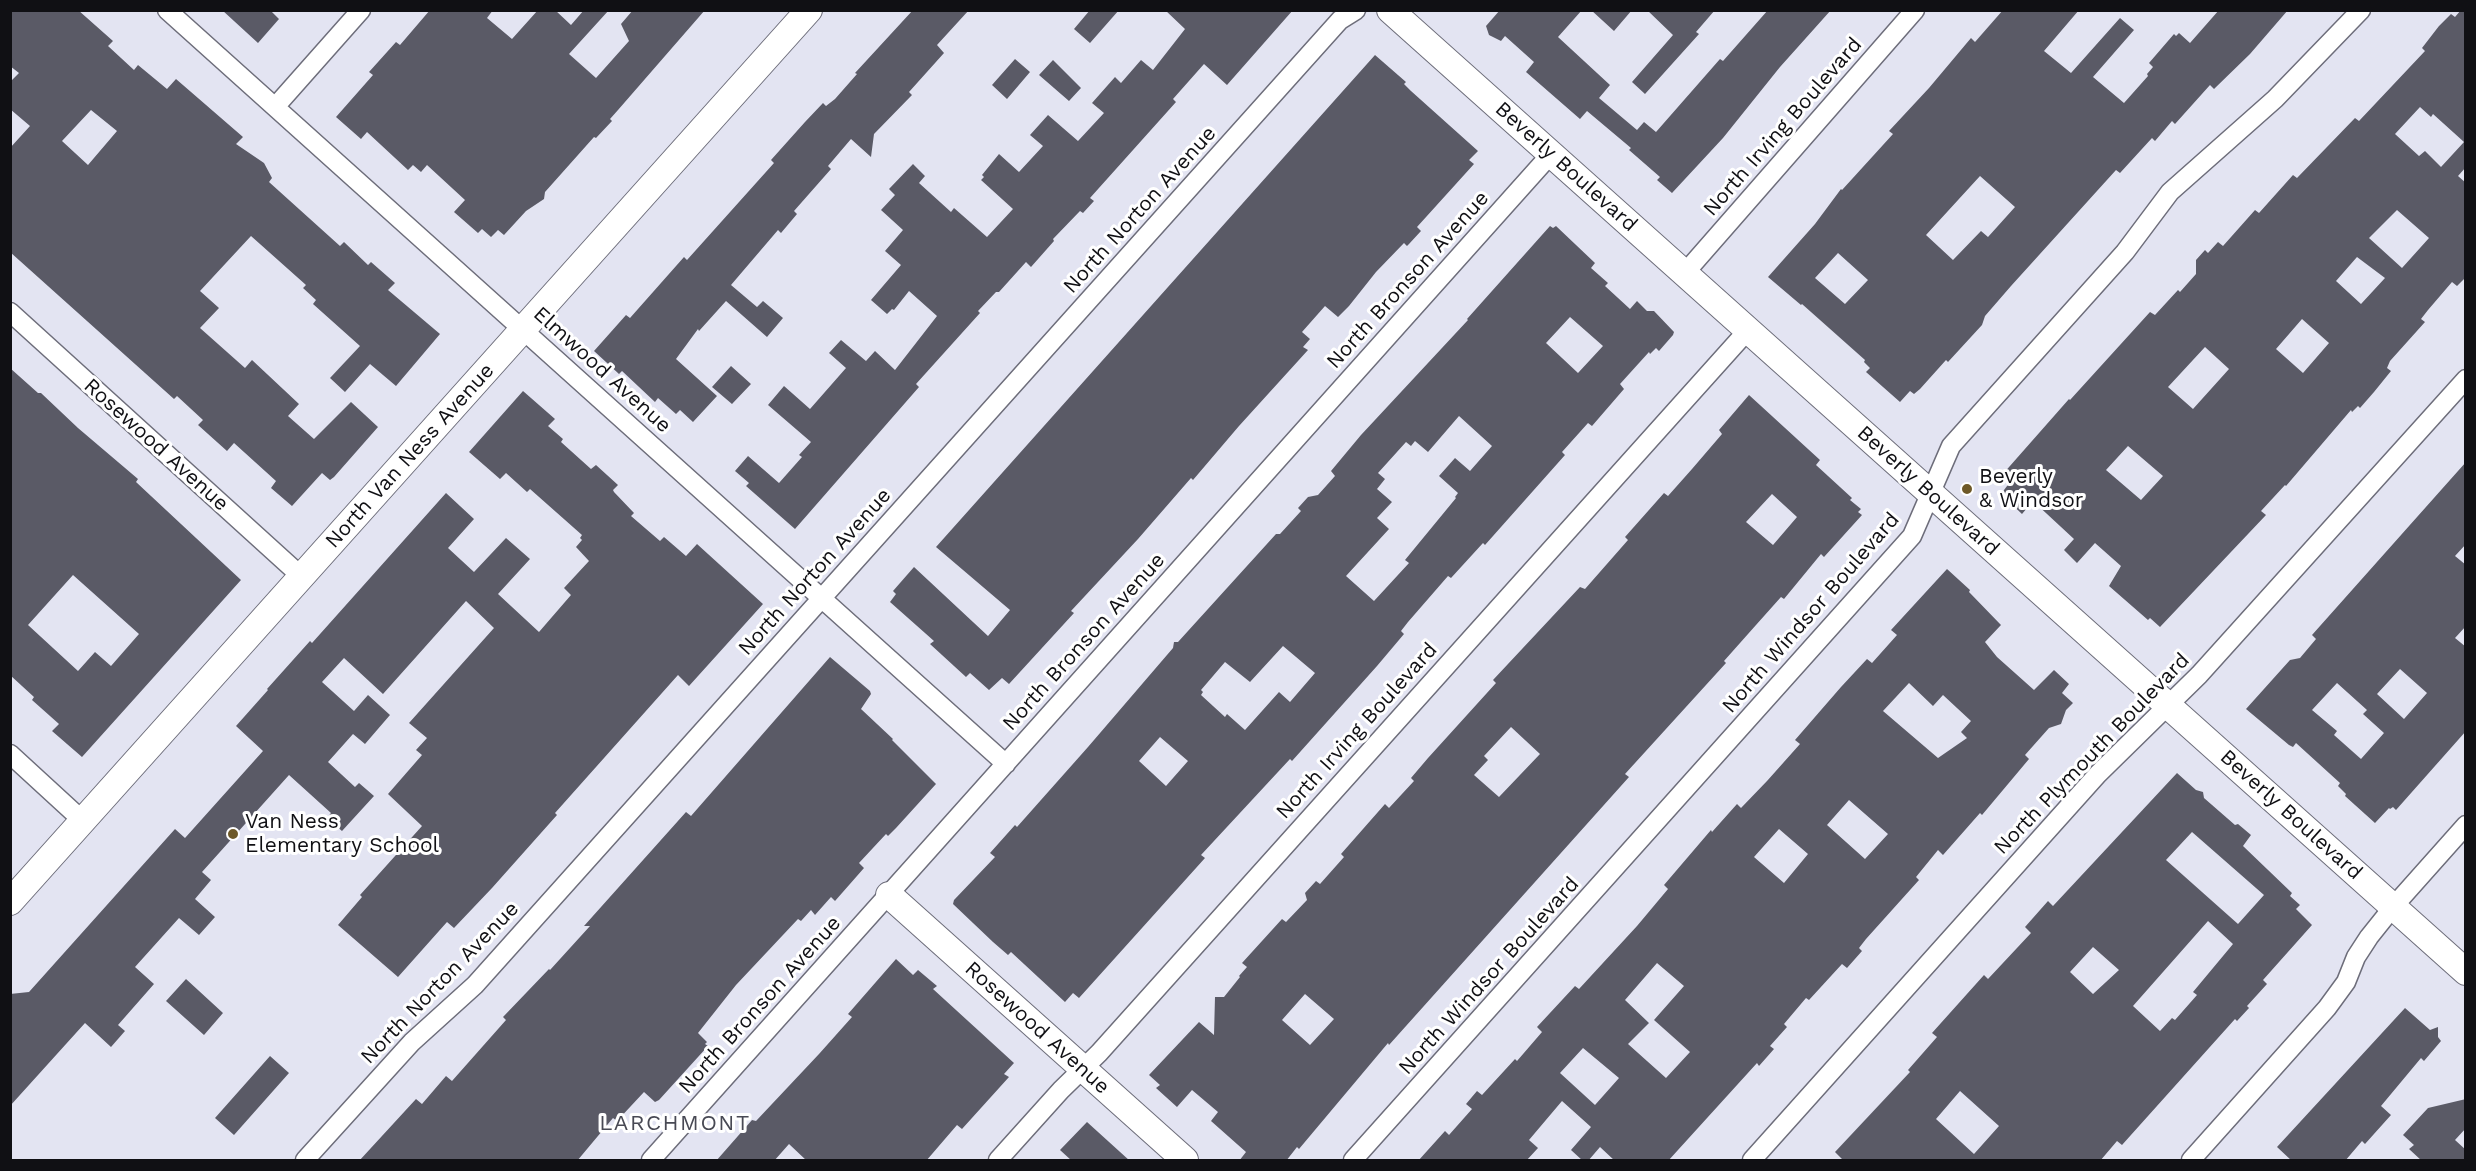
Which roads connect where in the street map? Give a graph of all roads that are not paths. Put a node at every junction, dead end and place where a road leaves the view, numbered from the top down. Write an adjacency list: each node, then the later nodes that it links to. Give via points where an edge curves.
1 (167, 10): 8 (street, Elmwood Avenue)
2 (361, 10): 8 (street)
3 (809, 10): 12 (street, North Van Ness Avenue)
4 (1356, 10): 17 (street, North Norton Avenue, via 1340,20)
5 (1390, 10): 9 (street, Beverly Boulevard)
6 (1915, 10): 10 (street, North Irving Boulevard)
7 (2361, 10): 15 (street, North Windsor Boulevard, via 2275,99 2170,192 2125,252 1951,446)
8 (275, 107): 12 (street, Elmwood Avenue)
9 (1551, 154): 10 (street, Beverly Boulevard); 20 (street, North Bronson Avenue)
10 (1684, 274): 13 (street, Beverly Boulevard)
11 (10, 312): 16 (street, Rosewood Avenue)
12 (523, 330): 16 (street, North Van Ness Avenue); 17 (street, Elmwood Avenue)
13 (1748, 330): 15 (street, Beverly Boulevard); 27 (street, North Irving Boulevard)
14 (2466, 379): 18 (street, North Plymouth Boulevard)
15 (1932, 494): 18 (street, Beverly Boulevard); 32 (street, North Windsor Boulevard, via 1912,536)
16 (302, 577): 21 (street, North Van Ness Avenue)
17 (822, 598): 20 (street, Elmwood Avenue); 28 (street, North Norton Avenue, via 475,986 412,1042)
18 (2169, 706): 25 (street, Beverly Boulevard); 33 (street, North Plymouth Boulevard, via 2098,774)
19 (10, 754): 21 (street)
20 (1006, 764): 23 (street, North Bronson Avenue)
21 (84, 821): 24 (street, North Van Ness Avenue)
22 (2466, 825): 25 (street)
23 (889, 895): 27 (street, Rosewood Avenue); 29 (street, North Bronson Avenue)
24 (10, 902)
25 (2393, 907): 26 (street, Beverly Boulevard); 34 (street, via 2356,957 2346,982 2327,1008)
26 (2466, 972)
27 (1082, 1069): 30 (street, North Irving Boulevard); 31 (street, Rosewood Avenue)
28 (305, 1161)
29 (651, 1161)
30 (998, 1161)
31 (1185, 1161)
32 (1353, 1161)
33 (1752, 1161)
34 (2191, 1161)

